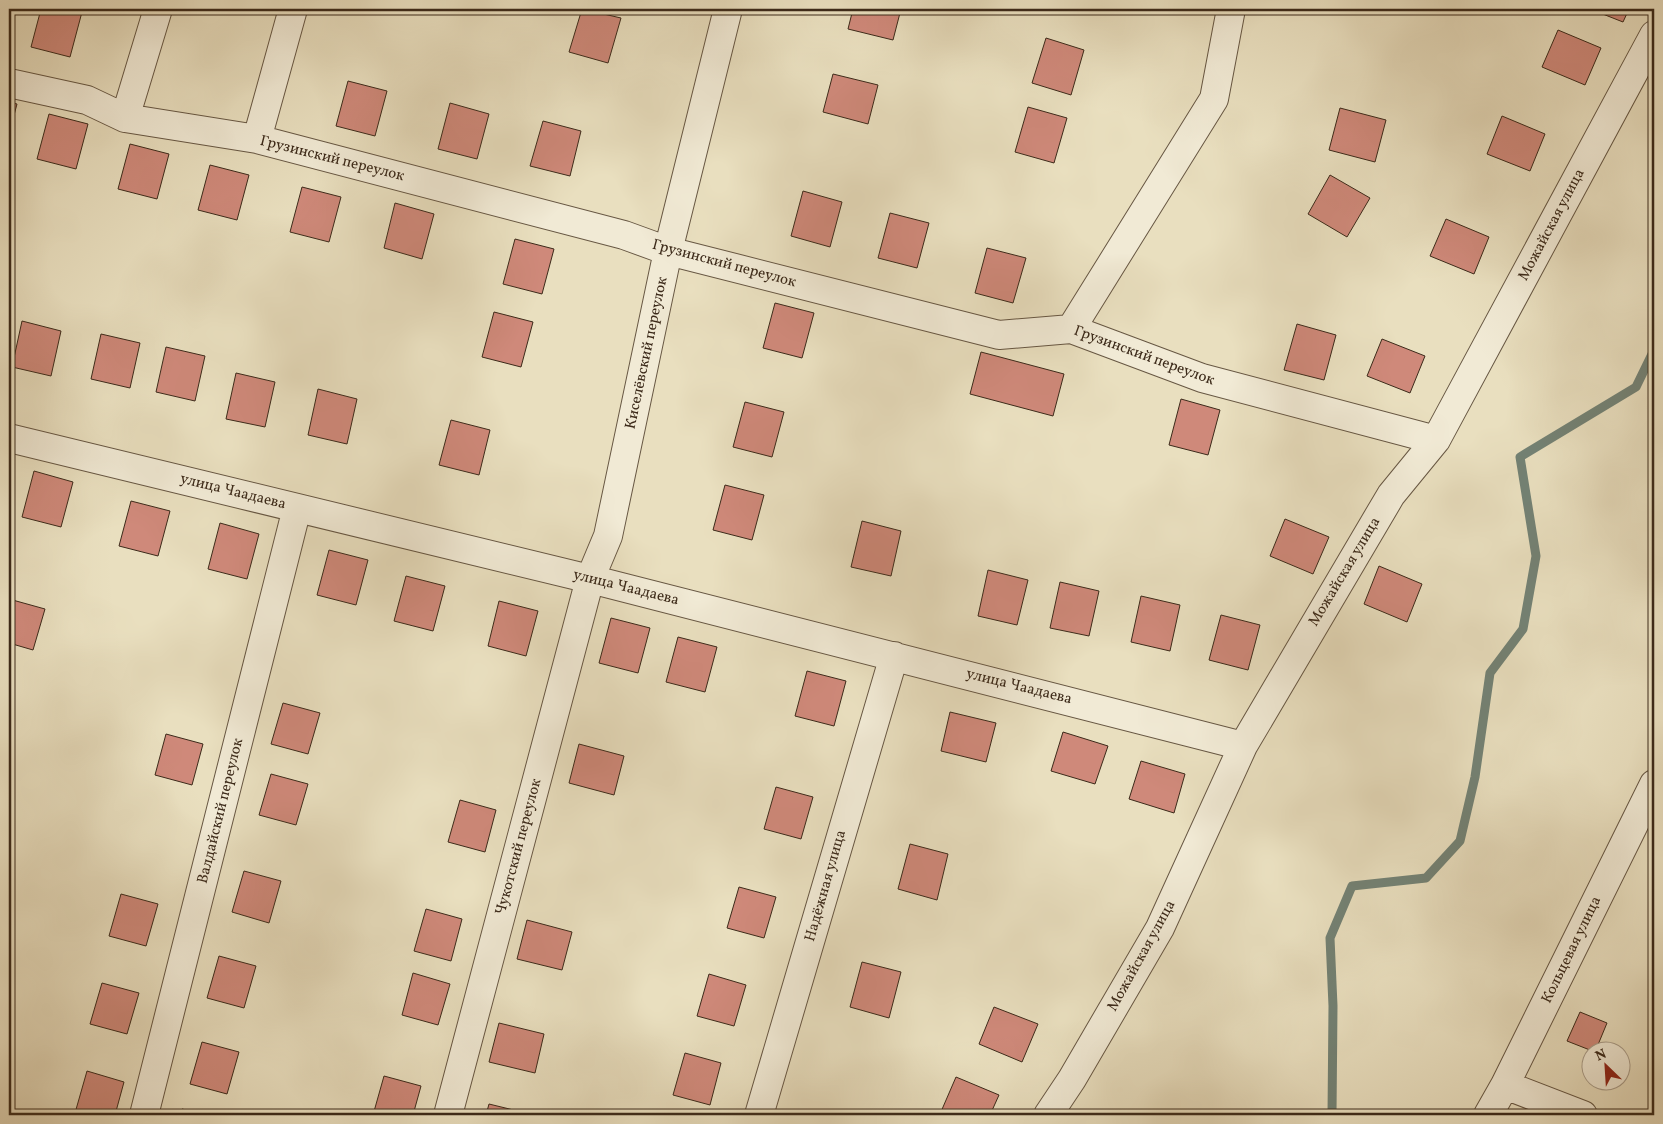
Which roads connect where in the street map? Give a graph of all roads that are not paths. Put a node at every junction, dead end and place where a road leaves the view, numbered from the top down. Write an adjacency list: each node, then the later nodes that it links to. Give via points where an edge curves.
1 (158, 9): 7 (street)
2 (293, 9): 8 (street)
3 (728, 9): 9 (street, Киселёвский переулок)
4 (1231, 9): 10 (street, via 1214,99)
5 (1654, 35): 12 (street, Можайская улица)
6 (9, 83): 7 (street, Грузинский переулок, via 87,100)
7 (125, 118): 8 (street, Грузинский переулок)
8 (257, 139): 9 (street, Грузинский переулок, via 624,235)
9 (668, 251): 10 (street, Грузинский переулок, via 1000,335); 14 (street, Киселёвский переулок, via 608,536)
10 (1071, 329): 12 (street, Грузинский переулок, via 1202,378)
11 (9, 438): 13 (street, улица Чаадаева)
12 (1436, 440): 16 (street, Можайская улица, via 1391,495)
13 (298, 508): 14 (street, улица Чаадаева); 19 (street, Валдайский переулок)
14 (590, 579): 15 (street, улица Чаадаева); 20 (street, Чукотский переулок)
15 (894, 656): 16 (street, улица Чаадаева); 21 (street, Надёжная улица)
16 (1242, 746): 22 (street, Можайская улица, via 1160,928)
17 (1654, 784): 18 (street, Кольцевая улица)
18 (1505, 1086): 23 (street, Кольцевая улица); 24 (street)
19 (144, 1115)
20 (448, 1115)
21 (759, 1115)
22 (1048, 1115)
23 (1488, 1115)
24 (1583, 1115)

